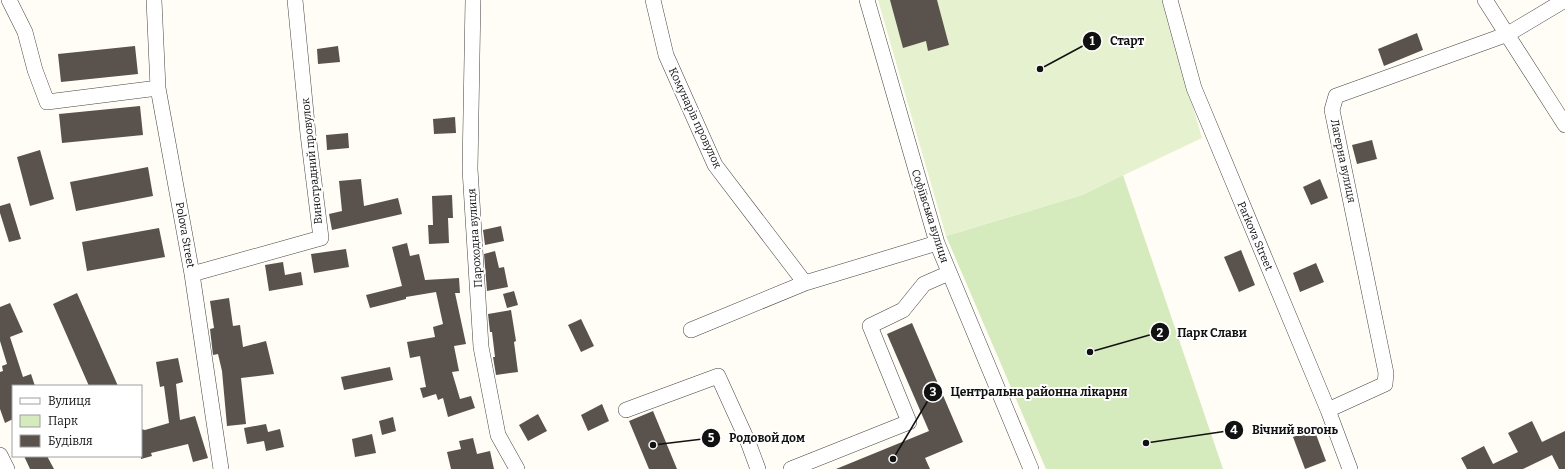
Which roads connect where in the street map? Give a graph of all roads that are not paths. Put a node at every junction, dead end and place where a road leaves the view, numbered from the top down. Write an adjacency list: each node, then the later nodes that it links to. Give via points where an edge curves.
1 (9, 0): 11 (street, via 25,32 47,102)
2 (154, 0): 11 (street, Polova Street)
3 (295, 0): 15 (street, Виноградний провулок, via 321,238)
4 (473, 0): 24 (street, Пароходна вулиця, via 470,169 482,347 498,435)
5 (653, 0): 16 (street, Комунарів провулок, via 666,55 715,165)
6 (866, 0): 13 (street, Софіївська вулиця)
7 (1171, 0): 19 (street, Parkova Street, via 1194,88)
8 (1485, 0): 10 (street)
9 (1565, 0): 10 (street, Лагерна вулиця)
10 (1508, 34): 12 (street); 19 (street, Лагерна вулиця, via 1336,96 1332,110 1386,373 1385,384)
11 (158, 88): 15 (street, Polova Street)
12 (1565, 124)
13 (937, 243): 14 (street, Софіївська вулиця); 16 (street)
14 (949, 273): 25 (street, via 924,284 903,310 870,326 908,422); 26 (street, Софіївська вулиця)
15 (192, 274): 23 (street, Polova Street)
16 (805, 283): 17 (street)
17 (691, 330)
18 (626, 410): 21 (street, via 718,376 748,442)
19 (1328, 410): 27 (street, Parkova Street)
20 (0, 455): 22 (street)
21 (756, 468)
22 (7, 469)
23 (221, 469)
24 (517, 469)
25 (791, 469)
26 (1031, 469)
27 (1350, 469)

